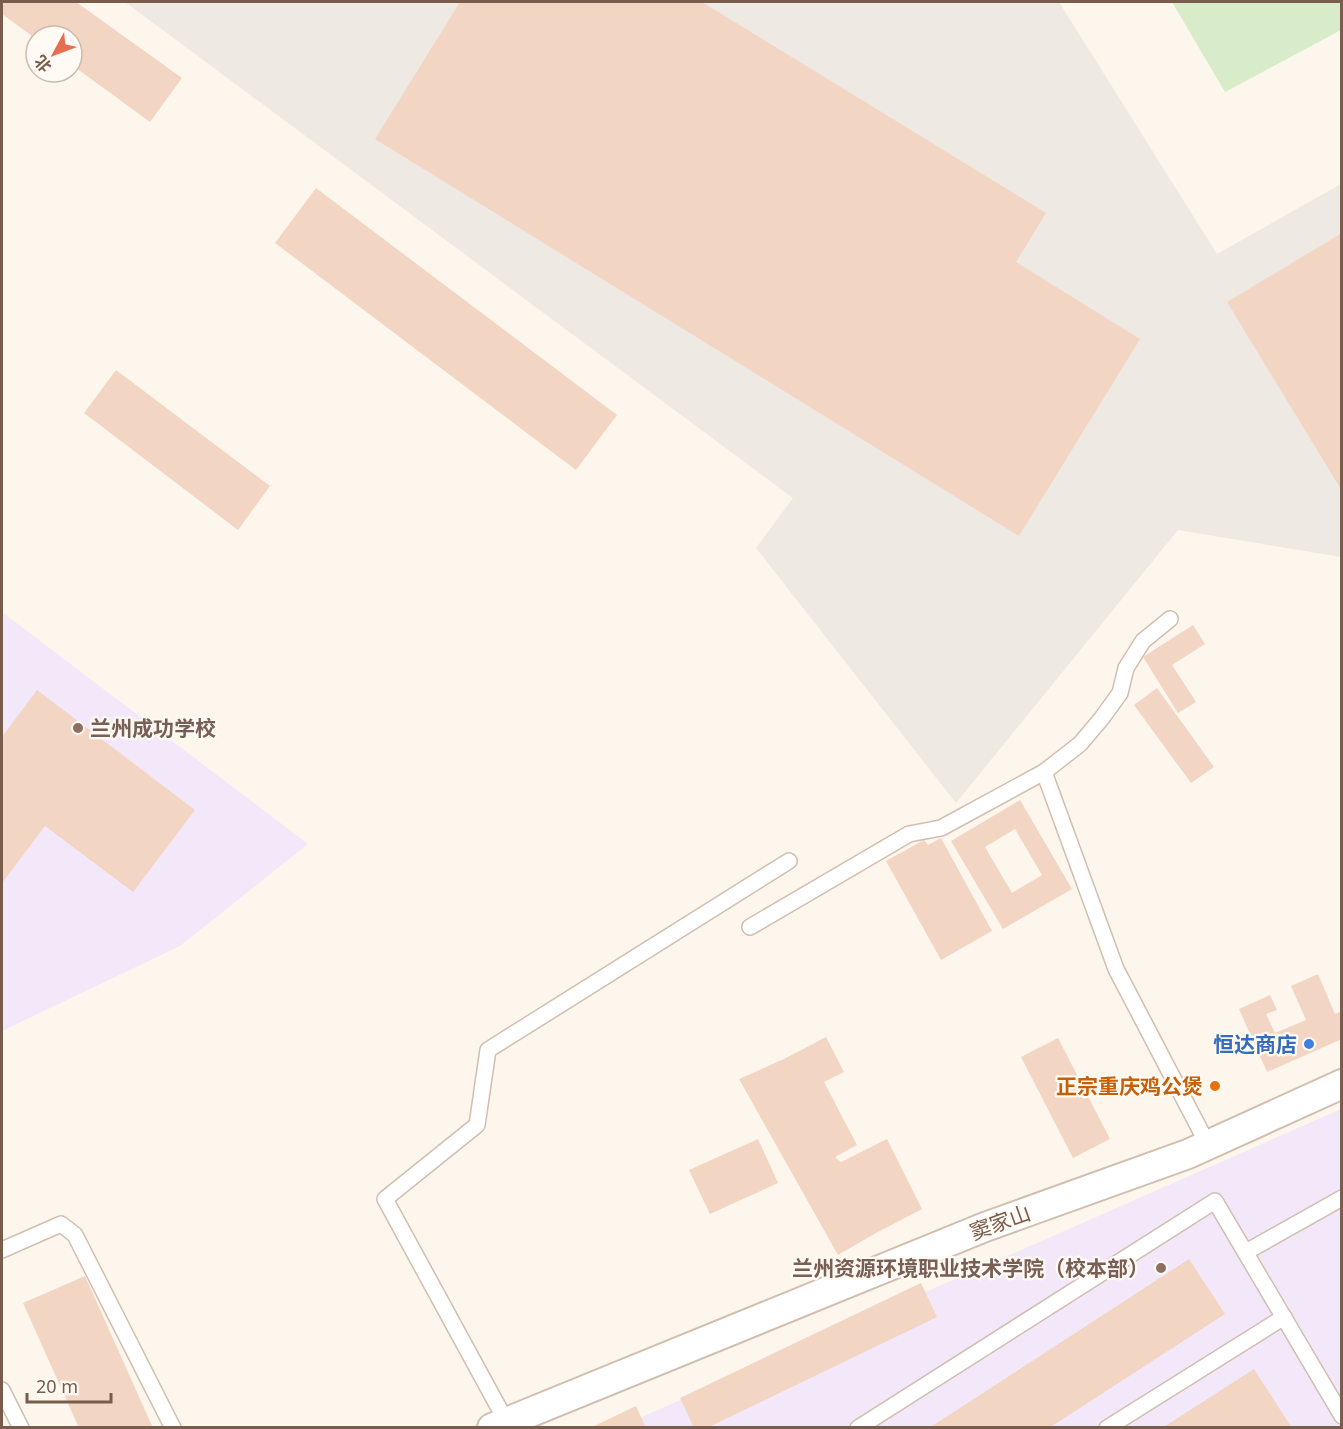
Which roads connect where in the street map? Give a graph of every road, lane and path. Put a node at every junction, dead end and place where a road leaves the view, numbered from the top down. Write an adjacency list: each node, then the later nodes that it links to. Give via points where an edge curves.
1 (1170, 619): 2 (lane, via 1143,641 1126,668 1120,693 1102,718 1080,744)
2 (1044, 772): 4 (lane, via 941,828 909,834); 6 (lane, via 1116,969)
3 (789, 861): 13 (lane, via 488,1050 477,1125 385,1199)
4 (750, 927)
5 (1341, 1084): 6 (street, 窦家山)
6 (1208, 1145): 13 (street, 窦家山, via 985,1227)
7 (1341, 1198): 9 (lane)
8 (2, 1250): 15 (lane, via 61,1224 75,1235)
9 (1246, 1252): 10 (lane); 16 (lane, via 1215,1201)
10 (1284, 1317): 12 (lane); 17 (lane)
11 (2, 1390): 14 (lane)
12 (1341, 1416)
13 (499, 1424)
14 (21, 1428)
15 (173, 1428)
16 (858, 1428)
17 (1107, 1428)

